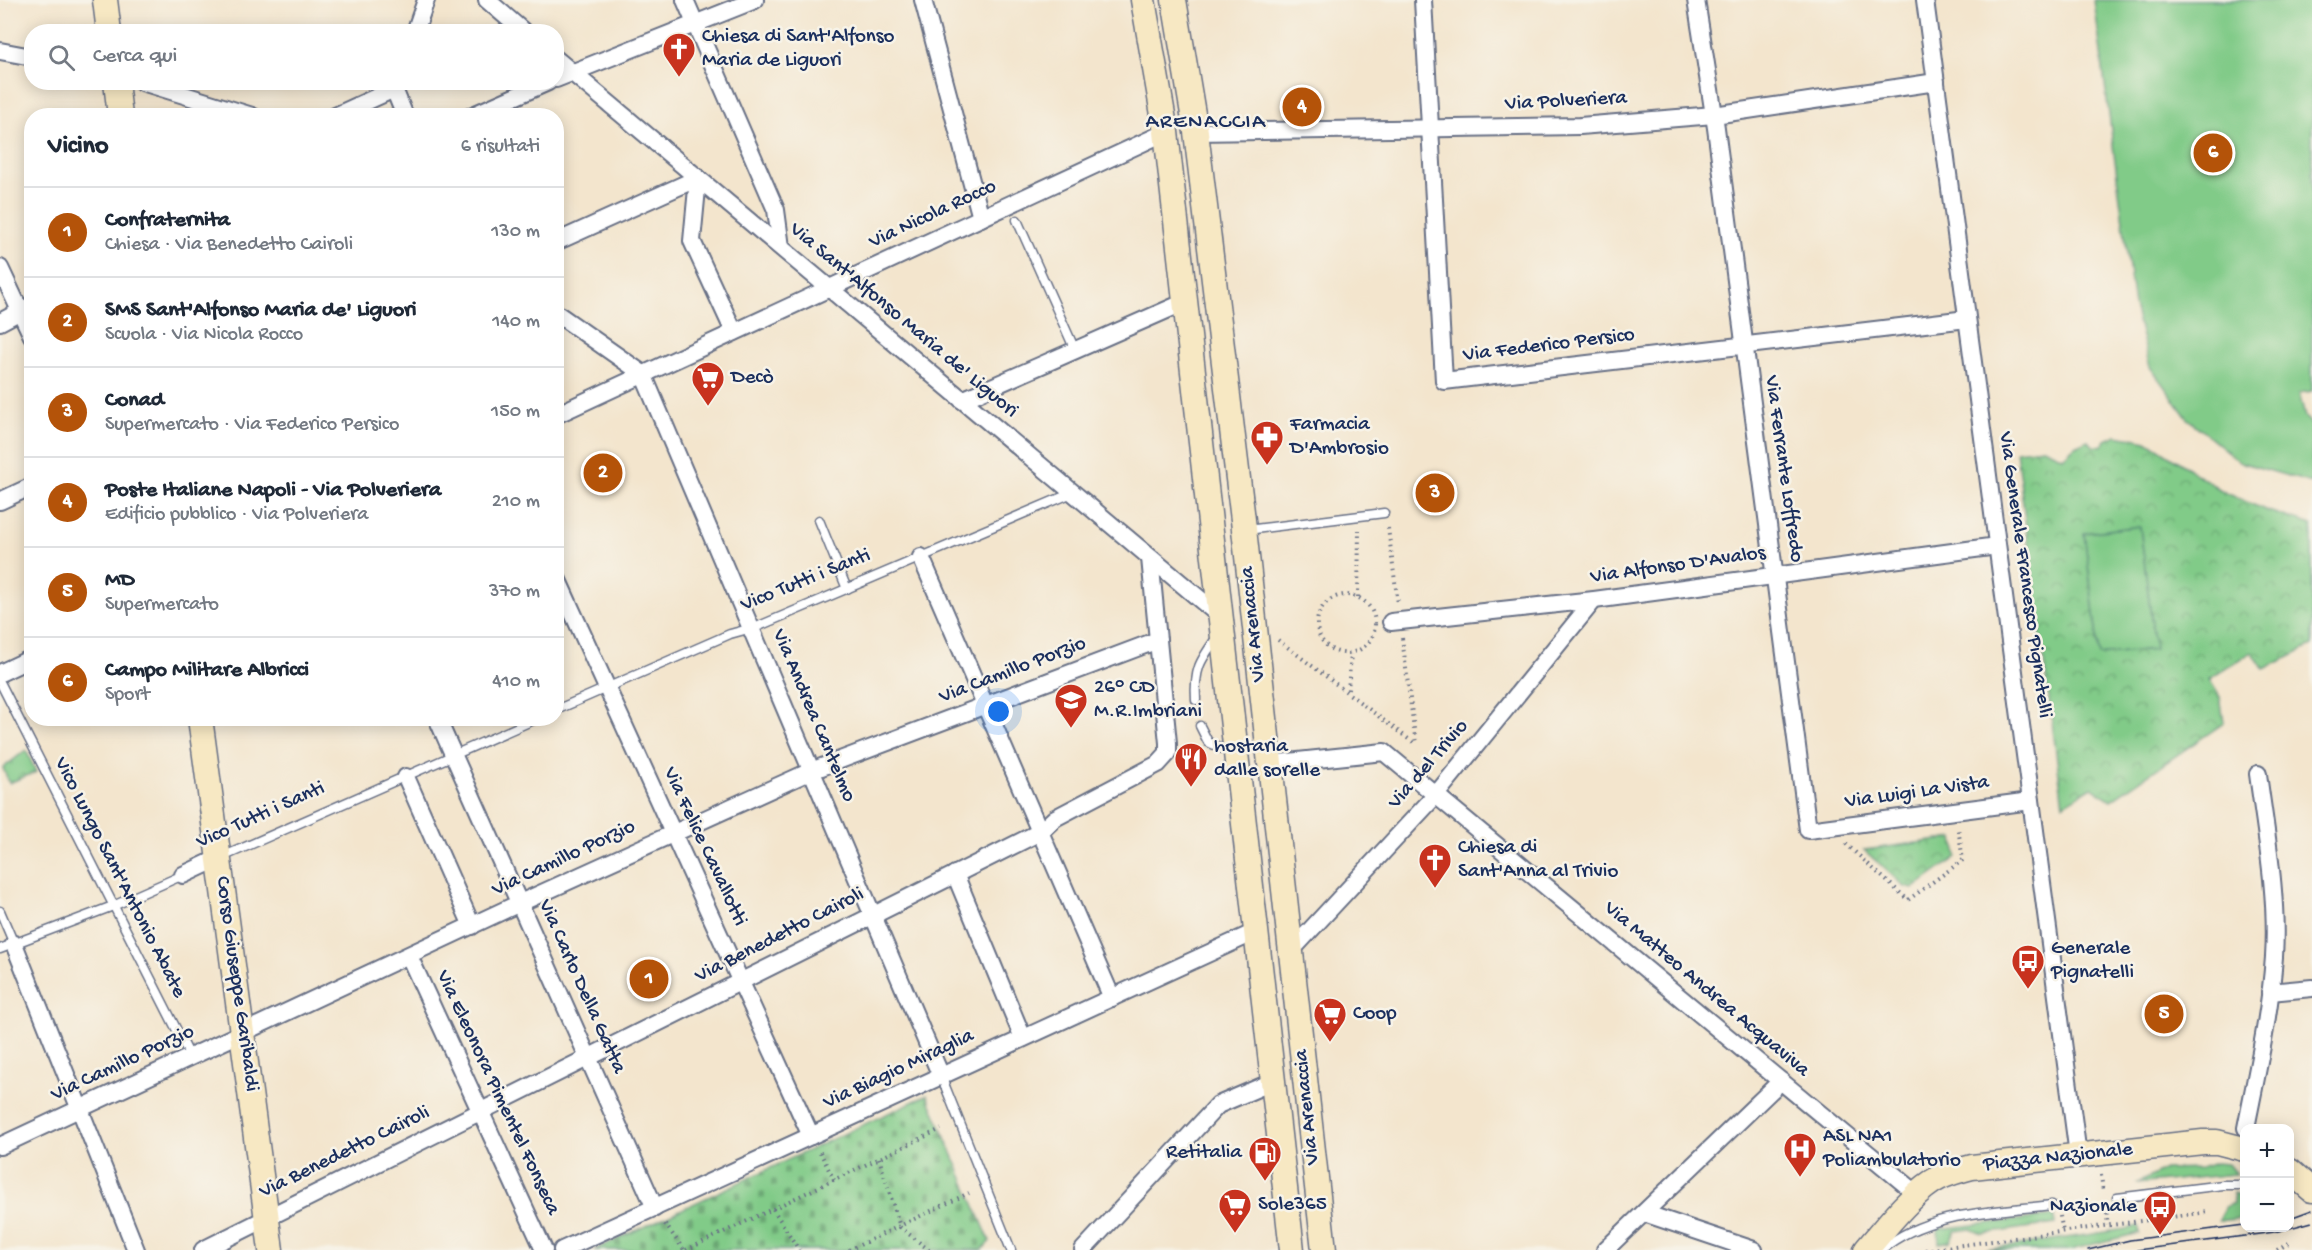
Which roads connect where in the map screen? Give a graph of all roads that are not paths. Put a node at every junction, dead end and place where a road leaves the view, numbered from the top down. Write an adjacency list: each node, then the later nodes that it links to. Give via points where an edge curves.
1 (105, 0): 13 (main road)
2 (426, 0): 14 (street)
3 (487, 0): 15 (street)
4 (685, 0): 12 (street)
5 (755, 0): 12 (street)
6 (923, 0): 36 (street)
7 (1143, 0): 32 (main road, Via Arenaccia)
8 (1174, 0): 33 (main road, Via Arenaccia)
9 (1423, 0): 31 (street, Via Federico Persico)
10 (1696, 0): 30 (street, Via Ferrante Loffredo)
11 (1925, 0): 19 (street, Via Generale Francesco Pignatelli)
12 (695, 23): 18 (street); 39 (street, via 776,210)
13 (108, 24)
14 (418, 24)
15 (515, 24)
16 (0, 51): 17 (street)
17 (24, 56)
18 (564, 75): 34 (street, Via Sant'Alfonso Maria de' Liguori)
19 (1936, 82): 30 (street, Via Polveriera); 46 (street, Via Generale Francesco Pignatelli)
20 (117, 90): 25 (main road)
21 (168, 90): 26 (street)
22 (387, 90): 27 (street)
23 (396, 90): 28 (street)
24 (530, 90): 29 (street)
25 (119, 108)
26 (226, 108)
27 (351, 108)
28 (402, 108)
29 (489, 108)
30 (1714, 115): 31 (street, Via Polveriera, via 1580,126); 49 (street, Via Ferrante Loffredo)
31 (1430, 129): 33 (street, Via Polveriera); 49 (street, Via Federico Persico, via 1444,381)
32 (1166, 132): 35 (street, Via Nicola Rocco); 42 (main road, Via Arenaccia)
33 (1196, 132): 59 (main road, Via Arenaccia)
34 (698, 178): 38 (street); 39 (street, Via Sant'Alfonso Maria de' Liguori); 48 (street, via 692,241)
35 (1009, 204): 36 (street, Via Nicola Rocco); 37 (street)
36 (981, 218): 41 (street, Via Nicola Rocco)
37 (1017, 220): 50 (lane)
38 (564, 238)
39 (781, 247): 41 (street, Via Sant'Alfonso Maria de' Liguori)
40 (0, 268): 43 (street)
41 (829, 288): 48 (street, Via Nicola Rocco); 52 (street, Via Sant'Alfonso Maria de' Liguori)
42 (1185, 302): 50 (street); 70 (main road, Via Arenaccia)
43 (24, 305)
44 (24, 309): 47 (street)
45 (564, 319): 51 (street)
46 (1967, 319): 49 (street, Via Federico Persico); 60 (street, Via Generale Francesco Pignatelli)
47 (0, 322)
48 (734, 332): 51 (street, Via Nicola Rocco)
49 (1744, 345): 63 (street, Via Ferrante Loffredo)
50 (1075, 350): 52 (street)
51 (643, 374): 53 (street, Via Nicola Rocco); 71 (street, Via Andrea Cantelmo)
52 (962, 400): 55 (street, Via Sant'Alfonso Maria de' Liguori)
53 (564, 411)
54 (24, 490): 56 (street)
55 (1072, 493): 61 (lane, Vico Tutti i Santi); 62 (street, Via Sant'Alfonso Maria de' Liguori)
56 (0, 501)
57 (1384, 513): 59 (lane)
58 (819, 520): 65 (lane)
59 (1244, 530): 86 (main road, Via Arenaccia)
60 (1997, 546): 63 (street, Via Alfonso D'Avalos); 91 (street, Via Generale Francesco Pignatelli)
61 (921, 557): 65 (lane, Vico Tutti i Santi); 78 (street)
62 (1150, 558): 64 (street, Via Sant'Alfonso Maria de' Liguori); 68 (street)
63 (1775, 576): 67 (street, Via Alfonso D'Avalos); 92 (street, Via Ferrante Loffredo)
64 (1184, 586): 68 (street); 70 (street, Via Sant'Alfonso Maria de' Liguori)
65 (847, 589): 71 (lane, Vico Tutti i Santi)
66 (564, 594): 76 (street, Via Felice Cavallotti)
67 (1594, 600): 69 (street, Via Alfonso D'Avalos); 90 (street, Via del Trivio)
68 (1154, 601): 72 (street)
69 (1396, 622)
70 (1221, 624): 77 (lane, via 1195,678); 84 (main road, Via Arenaccia)
71 (751, 629): 76 (lane, Vico Tutti i Santi, via 730,634); 87 (street, Via Andrea Cantelmo)
72 (1158, 640): 78 (street, Via Camillo Porzio); 93 (street, Via Benedetto Cairoli, via 1168,753 1158,764 1055,818)
73 (24, 662): 74 (street)
74 (0, 674)
75 (0, 682): 99 (lane, Vico Lungo Sant'Antonio Abate)
76 (607, 688): 79 (lane, Vico Tutti i Santi); 94 (street, Via Felice Cavallotti)
77 (1196, 700)
78 (985, 705): 87 (street, Via Camillo Porzio); 93 (street)
79 (564, 707)
80 (201, 726): 95 (main road, Corso Giuseppe Garibaldi)
81 (440, 726): 85 (street, Via Carlo Della Gatta)
82 (520, 726): 85 (lane, Vico Tutti i Santi)
83 (1200, 726): 84 (lane, via 1208,742)
84 (1235, 755): 103 (main road, Via Arenaccia)
85 (453, 756): 89 (lane, Vico Tutti i Santi); 98 (street, Via Carlo Della Gatta)
86 (1269, 764): 90 (street, Via Matteo Andrea Acquaviva, via 1384,752); 105 (main road, Via Arenaccia)
87 (811, 771): 94 (street, Via Camillo Porzio); 101 (street, Via Andrea Cantelmo)
88 (2258, 774): 109 (street, via 2272,883 2274,955)
89 (405, 777): 95 (lane, Vico Tutti i Santi); 102 (street)
90 (1435, 796): 105 (street, Via del Trivio); 116 (street, Via Matteo Andrea Acquaviva)
91 (2031, 801): 92 (street, Via Luigi La Vista); 124 (street, Via Generale Francesco Pignatelli)
92 (1808, 830)
93 (1040, 832): 96 (street, Via Benedetto Cairoli); 110 (street)
94 (674, 833): 98 (street, Via Camillo Porzio); 107 (street, Via Felice Cavallotti)
95 (219, 858): 97 (street, Vico Tutti i Santi); 111 (main road, Corso Giuseppe Garibaldi)
96 (955, 874): 101 (street, Via Benedetto Cairoli); 112 (street)
97 (183, 875): 99 (lane, Vico Tutti i Santi)
98 (519, 903): 102 (street, Via Camillo Porzio); 114 (street, Via Carlo Della Gatta)
99 (113, 906): 104 (lane, Vico Tutti i Santi); 113 (lane, Vico Lungo Sant'Antonio Abate)
100 (0, 911): 104 (lane)
101 (873, 915): 107 (street, Via Benedetto Cairoli); 115 (street, Via Andrea Cantelmo)
102 (472, 926): 106 (street, Via Camillo Porzio)
103 (1255, 932): 110 (street, Via Biagio Miraglia); 117 (main road, Via Arenaccia)
104 (7, 946): 118 (street)
105 (1290, 952): 140 (main road, Via Arenaccia)
106 (409, 956): 111 (street, Via Camillo Porzio); 119 (street, Via Eleonora Pimentel Fonseca)
107 (741, 981): 114 (street, Via Benedetto Cairoli); 121 (street, Via Felice Cavallotti)
108 (2312, 987): 109 (street)
109 (2270, 992): 120 (street)
110 (1112, 998): 112 (street, Via Biagio Miraglia)
111 (243, 1034): 113 (street, Via Camillo Porzio); 131 (main road, Corso Giuseppe Garibaldi)
112 (1023, 1038): 115 (street, Via Biagio Miraglia)
113 (191, 1058): 118 (street, Via Camillo Porzio)
114 (588, 1058): 119 (street, Via Benedetto Cairoli); 129 (street, Via Carlo Della Gatta)
115 (941, 1076): 121 (street, Via Biagio Miraglia); 137 (lane)
116 (1781, 1081): 126 (street, Via Matteo Andrea Acquaviva); 130 (street)
117 (1272, 1082): 138 (street, via 1218,1105); 139 (main road, Via Arenaccia)
118 (80, 1109): 123 (street, Via Camillo Porzio); 132 (street)
119 (481, 1112): 131 (street, Via Benedetto Cairoli); 135 (street, Via Eleonora Pimentel Fonseca)
120 (2247, 1124)
121 (811, 1136): 129 (street, Via Biagio Miraglia)
122 (2240, 1141): 124 (main road, Piazza Nazionale)
123 (0, 1146)
124 (2078, 1155): 126 (main road, Piazza Nazionale, via 1972,1167 1933,1180)
125 (2240, 1185): 127 (lane)
126 (1917, 1194): 143 (main road, Piazza Nazionale)
127 (2117, 1198)
128 (2052, 1205): 144 (lane, via 1935,1221 1903,1234)
129 (655, 1208): 136 (street, Via Biagio Miraglia)
130 (1644, 1213): 141 (street); 142 (street)
131 (267, 1217): 133 (street, Via Benedetto Cairoli); 134 (main road, Corso Giuseppe Garibaldi)
132 (136, 1250)
133 (203, 1250)
134 (271, 1250)
135 (544, 1250)
136 (562, 1250)
137 (1011, 1250)
138 (1083, 1250)
139 (1292, 1250)
140 (1324, 1250)
141 (1605, 1250)
142 (1754, 1250)
143 (1866, 1250)
144 (1881, 1250)

